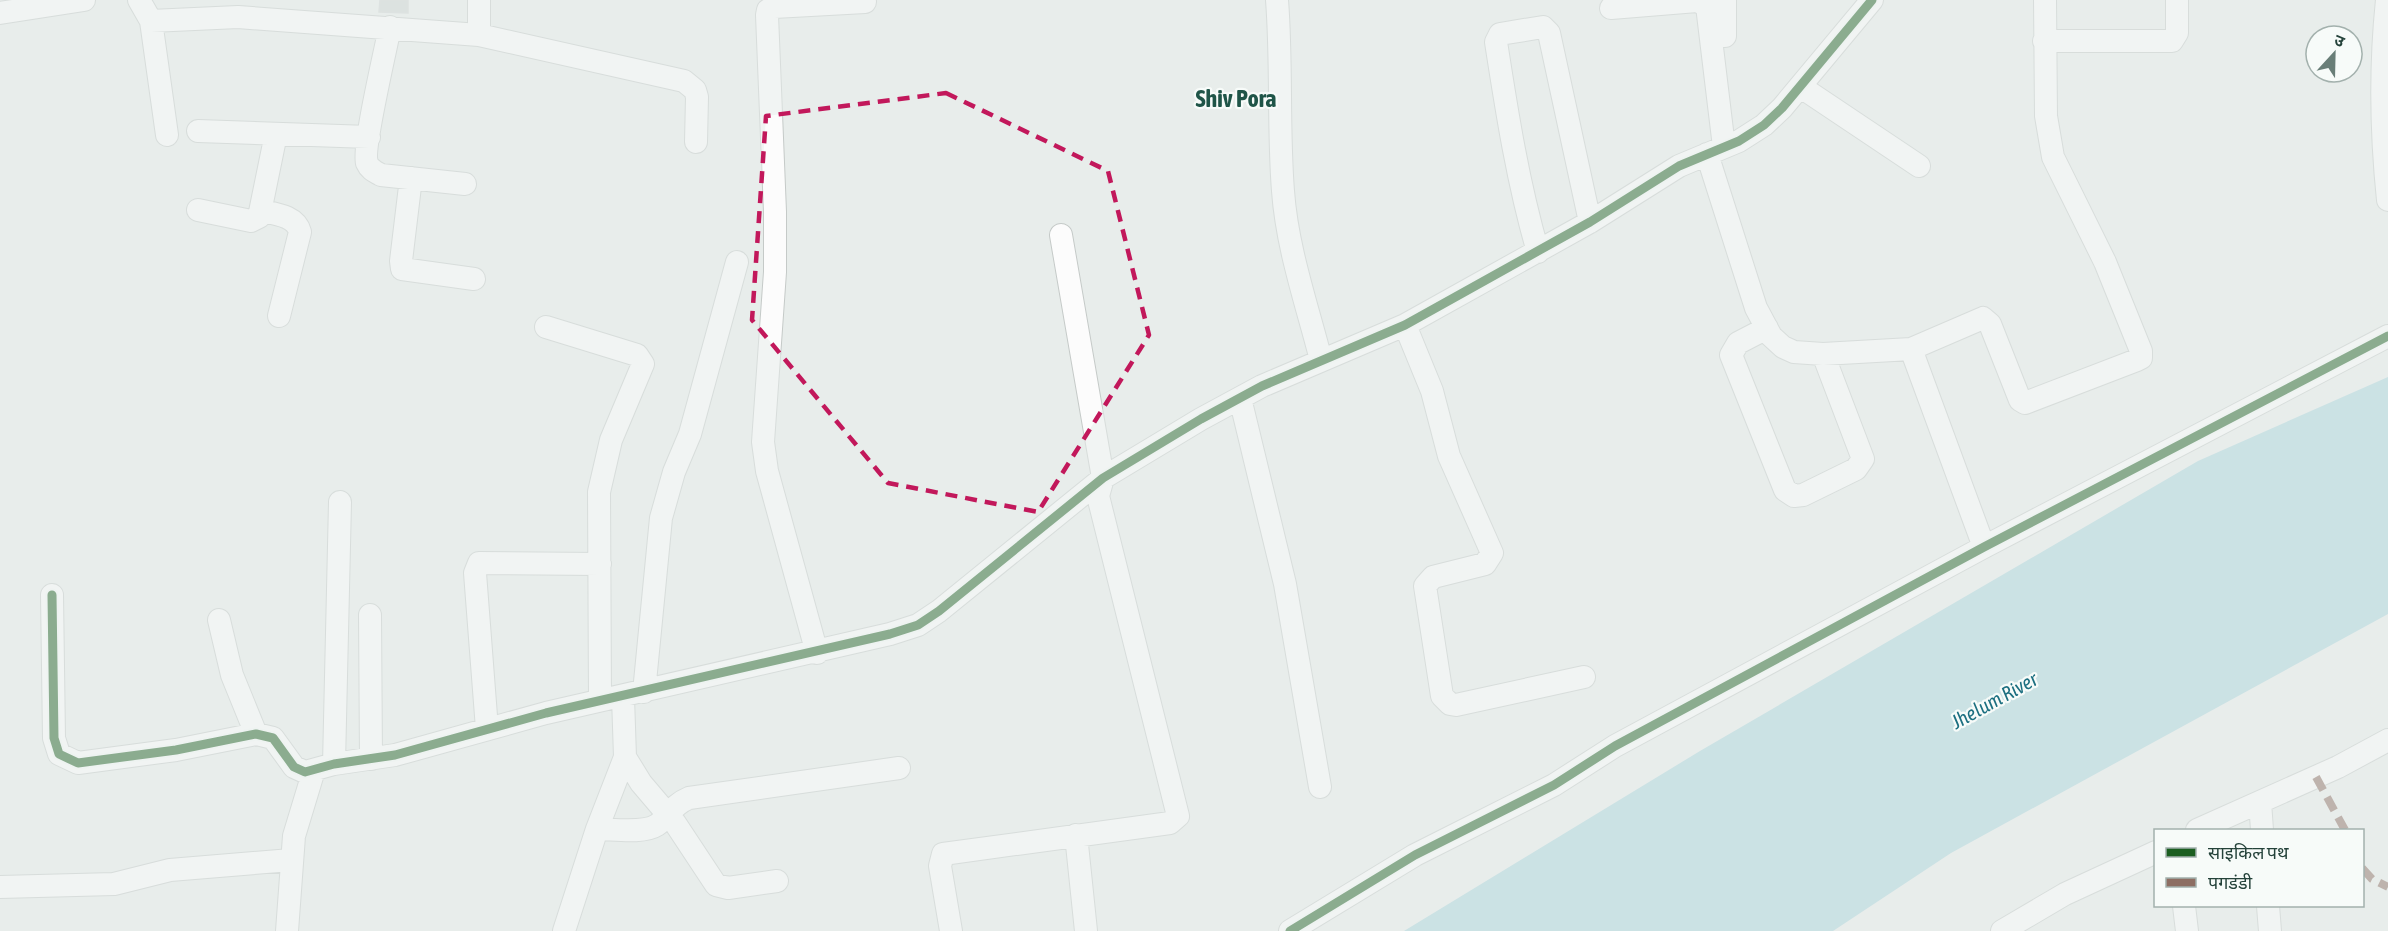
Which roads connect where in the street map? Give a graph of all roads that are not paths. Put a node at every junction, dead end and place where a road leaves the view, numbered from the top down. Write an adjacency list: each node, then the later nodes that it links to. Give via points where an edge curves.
1 (84, 0): 12 (street)
2 (139, 0): 13 (street)
3 (479, 0): 15 (street)
4 (1277, 0): 42 (street, via 1283,193 1287,225)
5 (1725, 0): 23 (street, via 1729,98)
6 (1872, 0): 17 (street)
7 (2045, 0): 16 (street)
8 (2176, 0): 16 (street, via 2177,33 2172,41)
9 (2387, 0): 27 (street, via 2382,91)
10 (865, 2): 51 (street, via 774,8 767,15 775,272 763,442 767,471)
11 (1611, 8): 23 (street, via 1697,1 1707,6)
12 (0, 13)
13 (151, 21): 14 (street, via 238,16); 20 (street)
14 (390, 27): 15 (street); 21 (street)
15 (479, 35): 22 (street, via 684,81 697,97)
16 (2044, 41): 40 (street, via 2046,116 2053,157 2105,262 2141,358 2025,403 2020,400 1986,319 1980,318)
17 (1801, 87): 23 (street, via 1764,125); 24 (street)
18 (198, 131): 19 (street)
19 (276, 134): 21 (street); 29 (street)
20 (167, 135)
21 (369, 137): 25 (street, via 370,168 381,175)
22 (696, 142)
23 (1724, 148): 30 (street, via 1679,166); 38 (street, via 1756,308)
24 (1919, 166)
25 (411, 178): 26 (street); 34 (street, via 402,269)
26 (465, 184)
27 (2388, 200)
28 (198, 210): 29 (street, via 251,220 257,219)
29 (262, 211): 35 (street, via 288,218 300,232)
30 (1590, 222): 32 (street); 32 (street, via 1549,33 1543,27 1500,34 1496,42 1511,140)
31 (1061, 235): 44 (street)
32 (1538, 252): 36 (street)
33 (737, 262): 53 (street, via 690,434 661,518)
34 (474, 279)
35 (279, 316)
36 (1405, 326): 42 (street); 52 (street, via 1435,399 1449,456 1492,553 1485,564 1433,578 1425,586 1442,696 1456,705)
37 (546, 327): 47 (street, via 637,355 642,360 642,369 603,467 599,492)
38 (1767, 328): 41 (street, via 1794,352); 41 (street, via 1738,343 1731,355 1785,490 1794,496 1856,469 1863,459)
39 (2388, 336): 46 (street)
40 (1911, 349): 41 (street); 46 (street)
41 (1823, 354)
42 (1321, 360): 43 (street)
43 (1240, 398): 44 (street); 62 (street, via 1284,584)
44 (1103, 478): 51 (street, via 960,596 918,625); 68 (street, via 1098,496 1178,816 1170,823)
45 (340, 502): 60 (street)
46 (1984, 547): 79 (street, via 1615,746 1554,785 1415,855)
47 (600, 564): 54 (street); 55 (street, via 479,563 475,573)
48 (52, 595): 56 (street, via 54,738 64,759 85,762)
49 (370, 615): 59 (street)
50 (219, 620): 56 (street, via 240,700)
51 (817, 653): 53 (street)
52 (1584, 677)
53 (633, 694): 54 (street); 58 (street)
54 (600, 700): 55 (street)
55 (487, 729): 59 (street)
56 (256, 734): 60 (street, via 278,743 299,771)
57 (2388, 740): 63 (street)
58 (625, 757): 64 (street); 65 (street)
59 (371, 759): 60 (street)
60 (324, 767): 70 (street, via 299,816)
61 (899, 768): 64 (street, via 689,798)
62 (1320, 787)
63 (2260, 802): 66 (street); 67 (street)
64 (666, 814): 65 (street, via 657,825 646,829); 71 (street, via 719,887)
65 (597, 829): 76 (street)
66 (2201, 829)
67 (2262, 829)
68 (1076, 836): 77 (street, via 943,854 940,866); 78 (street)
69 (2154, 853): 80 (street, via 2065,894)
70 (291, 860): 72 (street, via 170,870 114,884); 75 (street)
71 (777, 881)
72 (0, 887)
73 (2184, 907): 81 (street)
74 (2268, 907): 82 (street)
75 (287, 931)
76 (564, 931)
77 (951, 931)
78 (1086, 931)
79 (1290, 931)
80 (2002, 931)
81 (2187, 931)
82 (2270, 931)

